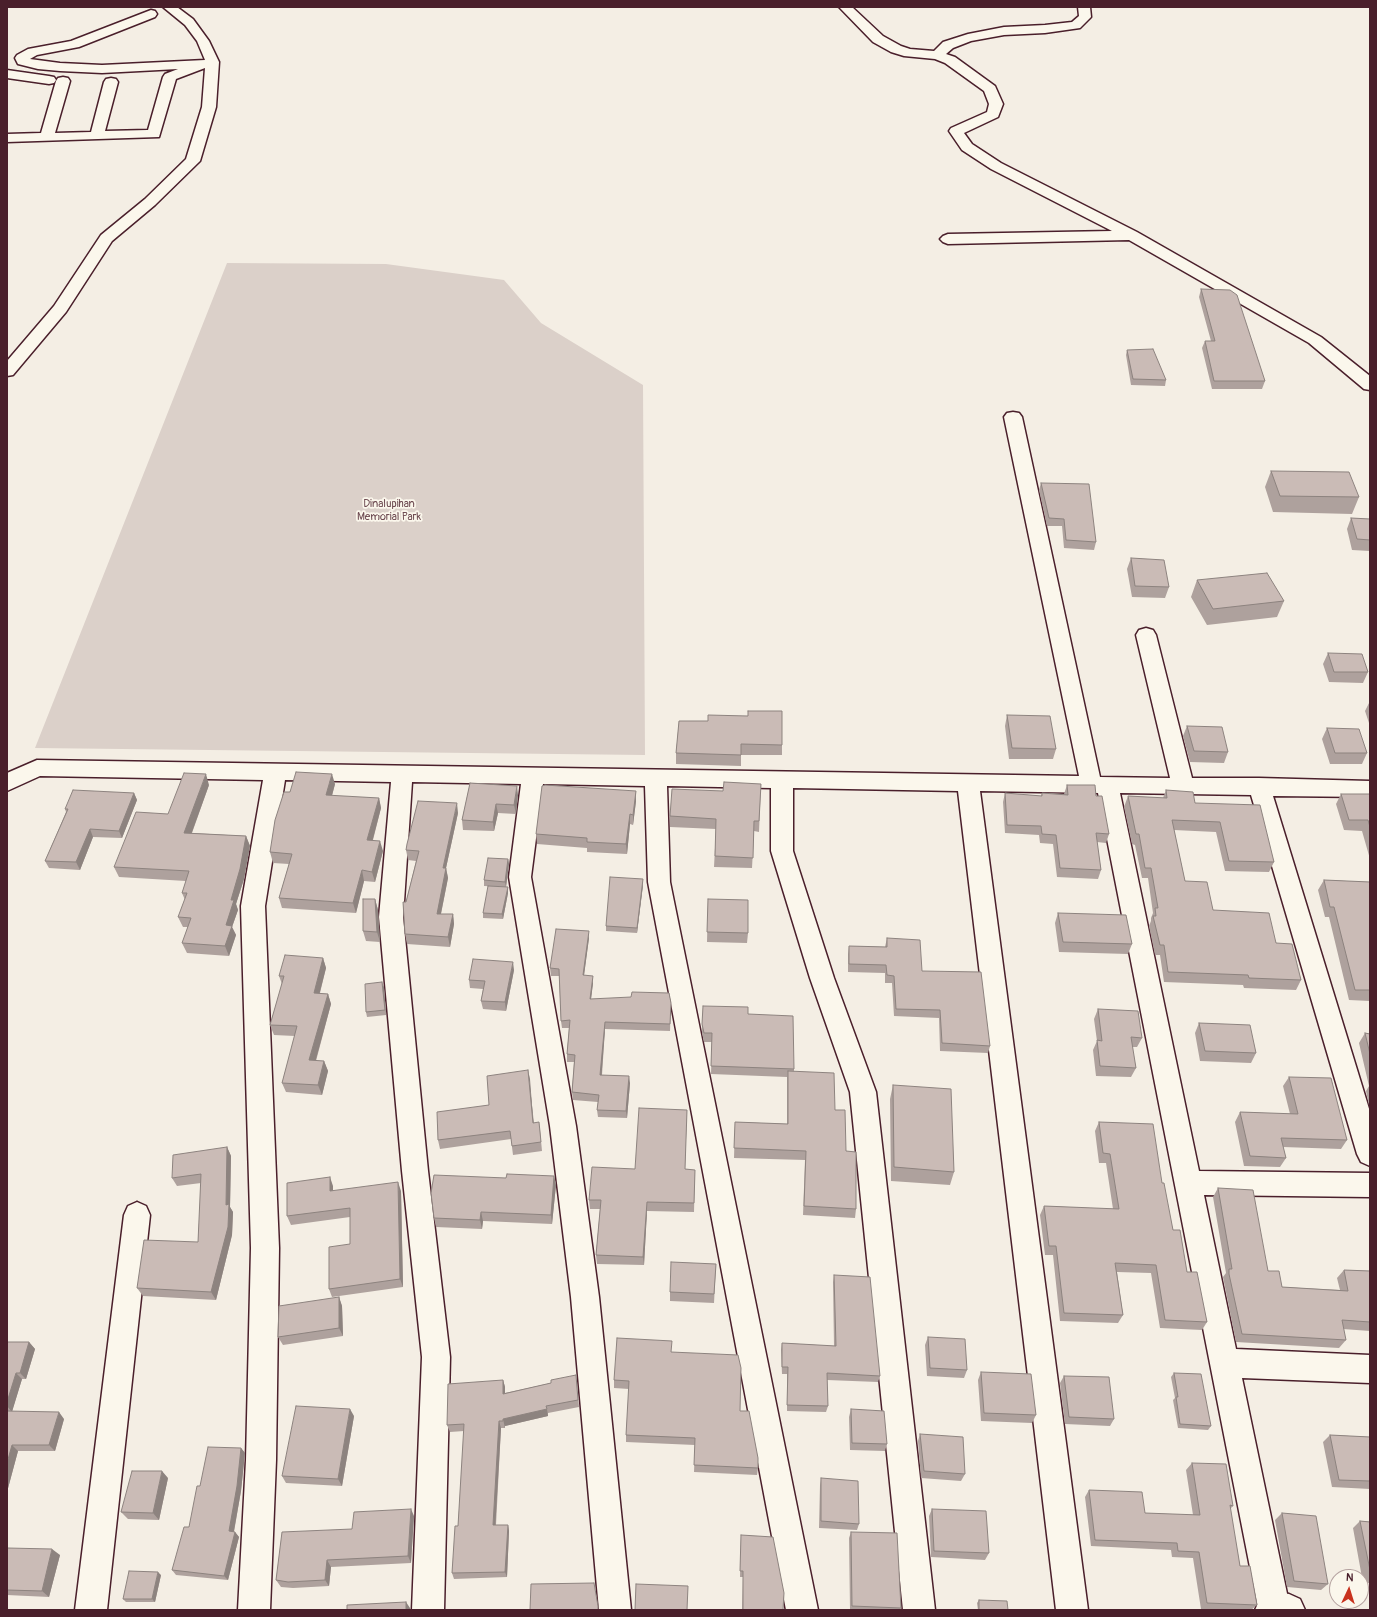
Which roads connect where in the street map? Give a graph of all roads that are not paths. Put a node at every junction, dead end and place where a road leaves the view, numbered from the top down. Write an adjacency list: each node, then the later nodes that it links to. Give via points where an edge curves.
1 (169, 7): 6 (street, via 189,22 203,41)
2 (845, 7): 5 (street, via 878,39 909,53)
3 (1084, 7): 5 (street, via 1085,17 1076,25 1004,31 968,38 948,45)
4 (151, 14): 6 (street, via 74,44 32,52 22,58 23,61 60,68 102,69)
5 (937, 55): 14 (street, via 950,60 986,85 996,104 993,114 956,131 967,147 996,166)
6 (208, 63): 8 (street); 16 (street, via 209,107 193,161 150,202 106,238 60,309)
7 (7, 75): 9 (street)
8 (170, 77): 11 (street, via 154,134); 11 (street, via 105,82)
9 (63, 81): 10 (street); 12 (street)
10 (79, 81)
11 (97, 136): 12 (street)
12 (47, 137): 13 (street)
13 (7, 138)
14 (1132, 235): 15 (street); 17 (street, via 1315,340)
15 (948, 239)
16 (7, 371)
17 (1370, 385)
18 (1013, 417): 27 (street)
19 (1146, 635): 28 (street)
20 (275, 772): 21 (street); 26 (street, via 37,768); 39 (street, via 254,906 265,1248 261,1460)
21 (402, 774): 22 (street); 40 (street, via 391,917 436,1357)
22 (533, 776): 23 (street); 41 (street, via 520,877 562,1126 586,1297)
23 (656, 777): 24 (street); 42 (street, via 659,882)
24 (782, 779): 25 (street); 43 (street, via 782,851 822,978 863,1092)
25 (968, 782): 27 (street); 44 (street)
26 (7, 783)
27 (1099, 784): 28 (street); 32 (street)
28 (1183, 785): 29 (street)
29 (1259, 786): 30 (street); 31 (street)
30 (1370, 789)
31 (1370, 1154)
32 (1188, 1183): 33 (street); 35 (street)
33 (1370, 1185)
34 (137, 1215): 38 (street)
35 (1225, 1363): 36 (street); 37 (street)
36 (1370, 1369)
37 (1278, 1609)
38 (91, 1610)
39 (254, 1610)
40 (428, 1610)
41 (615, 1610)
42 (802, 1610)
43 (919, 1610)
44 (1072, 1610)

